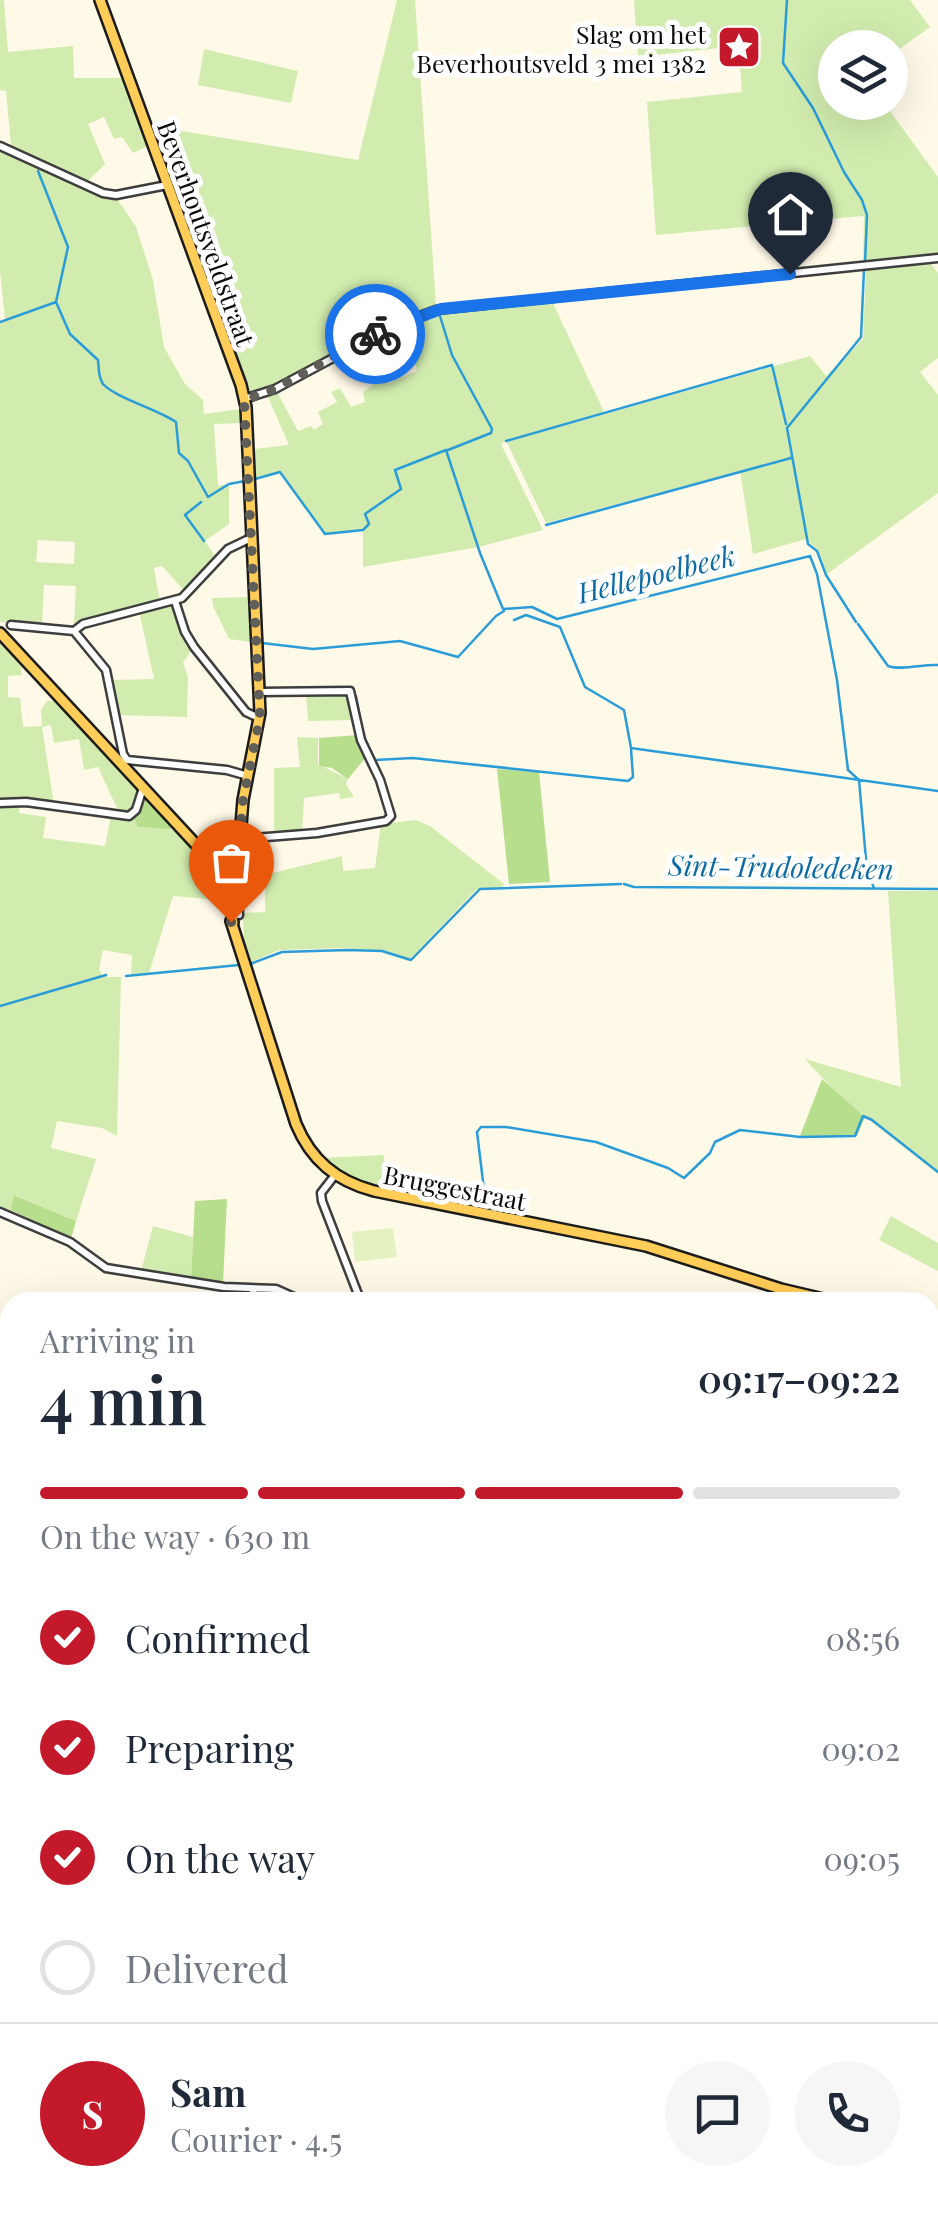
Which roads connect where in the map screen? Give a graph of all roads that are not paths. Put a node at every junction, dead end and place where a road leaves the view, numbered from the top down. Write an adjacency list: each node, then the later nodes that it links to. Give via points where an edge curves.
1 (100, 0): 3 (main road, Beverhoutsveldstraat)
2 (0, 146): 3 (street, via 110,195)
3 (168, 185): 5 (main road, Beverhoutsveldstraat)
4 (938, 258): 5 (street, via 436,310 390,326)
5 (244, 400): 6 (main road, Beverhoutsveldstraat)
6 (251, 538): 7 (street, via 228,549); 11 (main road, Beverhoutsveldstraat)
7 (175, 601): 9 (street); 12 (street, via 189,639 246,712)
8 (11, 626): 9 (street)
9 (74, 631): 13 (street, via 106,670 126,759)
10 (0, 634): 14 (main road, Bruggestraat)
11 (257, 692): 12 (main road, Beverhoutsveldstraat); 16 (street, via 350,691 390,819)
12 (259, 718): 13 (main road, Beverhoutsveldstraat)
13 (248, 776): 16 (main road, Beverhoutsveldstraat)
14 (144, 788): 15 (street, via 129,816); 17 (main road, Bruggestraat)
15 (0, 803)
16 (240, 839): 17 (main road, Beverhoutsveldstraat)
17 (226, 880): 18 (main road, Bruggestraat, via 231,917 296,1124)
18 (334, 1175): 23 (street, via 321,1194); 24 (main road, Bruggestraat, via 374,1191 670,1252)
19 (0, 1212): 20 (street, via 70,1242 114,1271)
20 (254, 1289): 21 (street); 22 (street)
21 (253, 1292)
22 (283, 1292)
23 (357, 1292)
24 (794, 1292)

